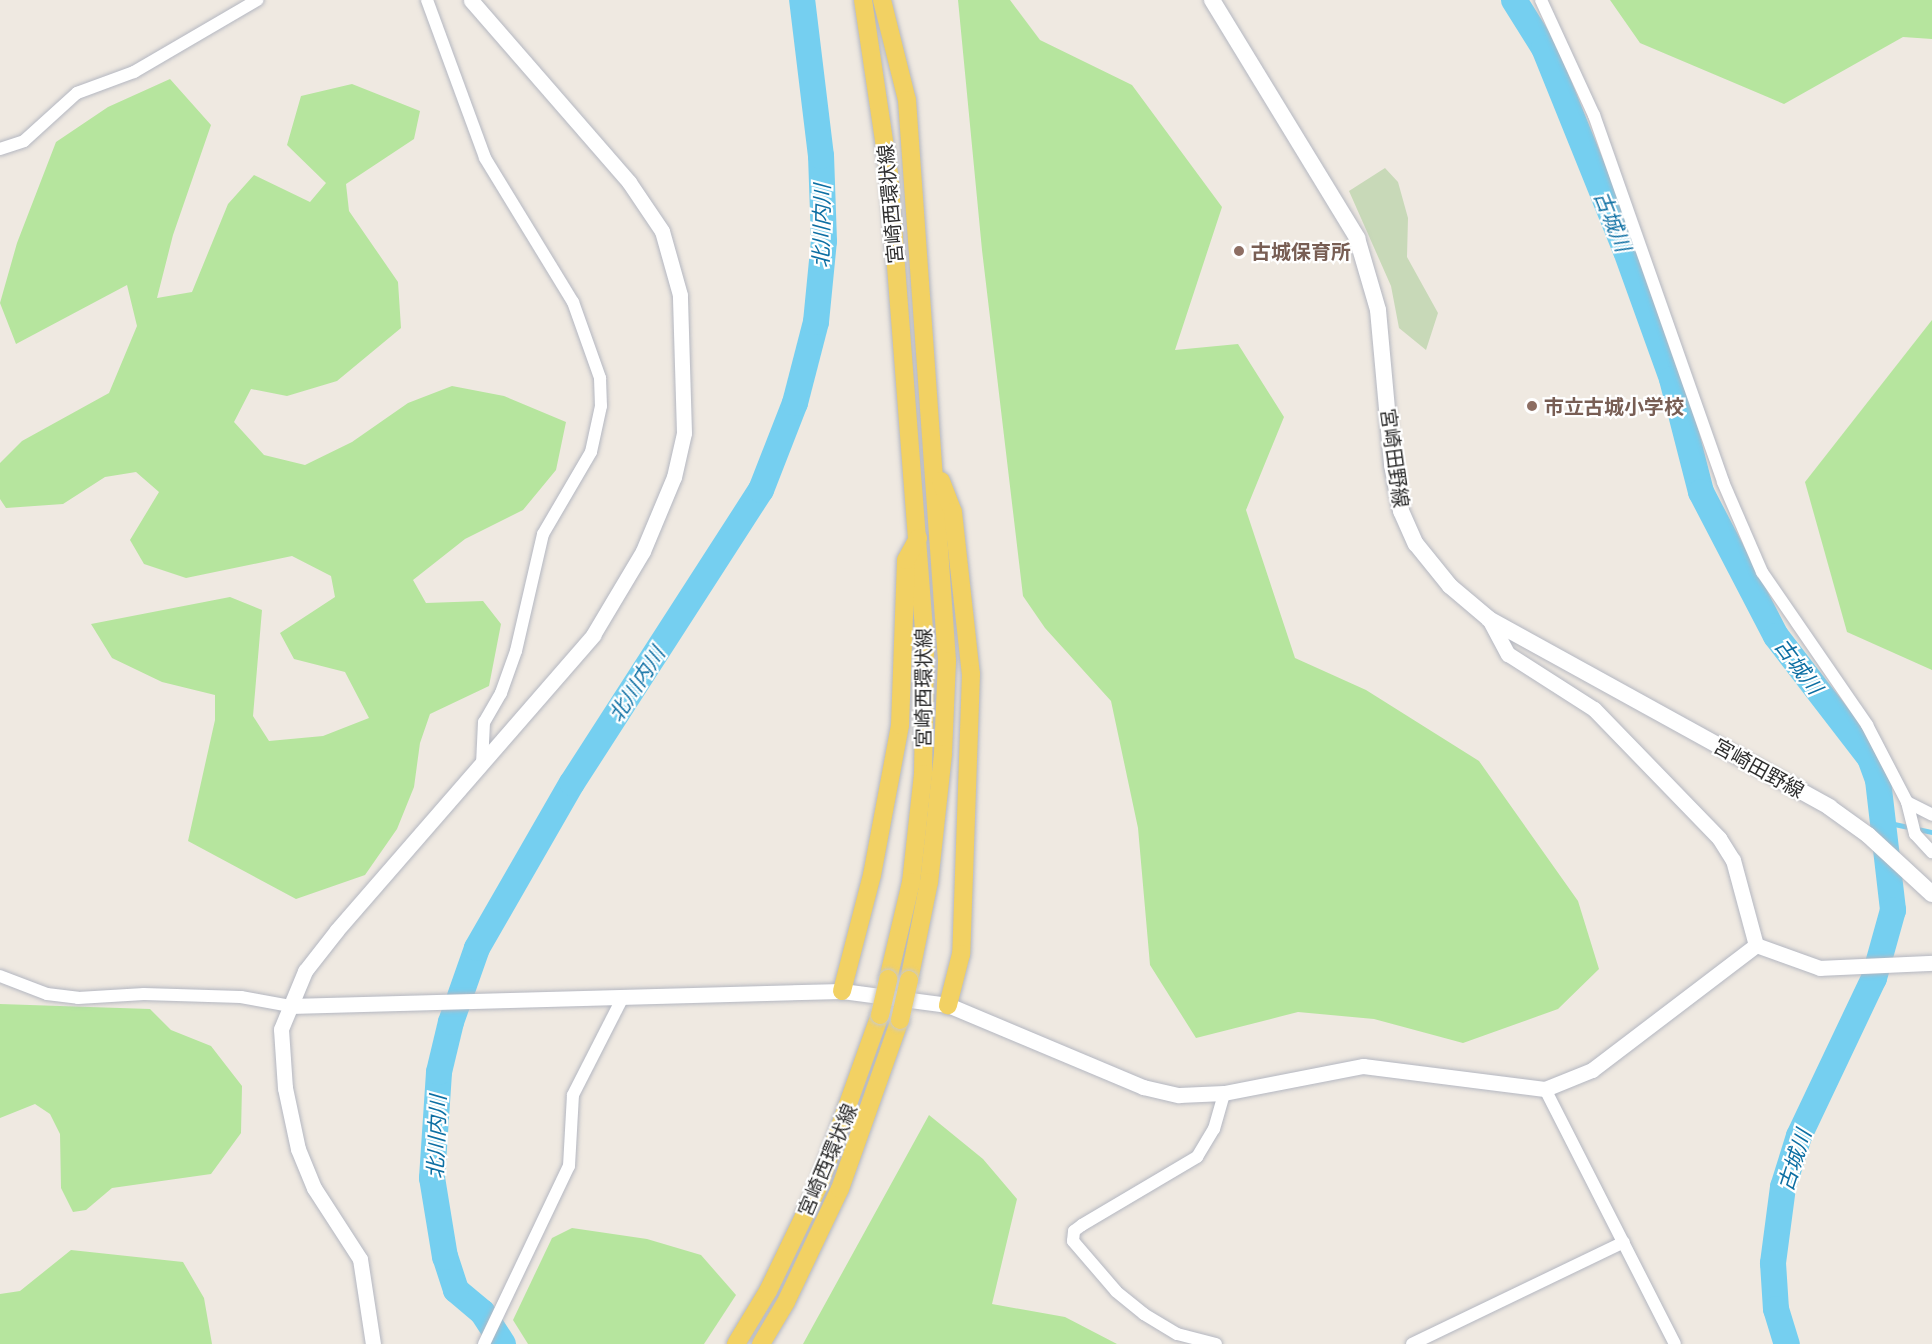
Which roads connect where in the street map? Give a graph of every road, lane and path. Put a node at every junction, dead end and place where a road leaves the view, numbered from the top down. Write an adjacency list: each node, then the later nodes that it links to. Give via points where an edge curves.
1 (257, 0): 8 (street, via 134,72 77,93 24,141)
2 (427, 0): 12 (street, via 484,158 573,302 600,378 601,406 591,452 543,534 526,598 525,622 501,693 484,722)
3 (471, 0): 12 (street, via 629,182 662,231 680,295 684,371 684,433 674,477 643,551 593,635)
4 (863, 0): 10 (main road, 宮崎西環状線, via 889,175)
5 (882, 0): 9 (main road, 宮崎西環状線, via 907,100)
6 (1212, 0): 11 (main road, 宮崎田野線, via 1357,238 1370,272 1378,310 1392,465 1401,511 1416,544 1450,586)
7 (1541, 0): 13 (street, via 1594,115 1723,482 1762,572 1868,725)
8 (0, 149)
9 (934, 466): 22 (main road, via 953,512 971,674 961,954); 30 (main road, 宮崎西環状線, bridge, via 947,661 929,882 900,1020 840,1190 786,1302)
10 (919, 537): 20 (main road, via 906,560 900,725 872,875); 29 (main road, 宮崎西環状線, bridge, via 925,648 923,774 911,882 880,1015 819,1185 768,1291)
11 (1489, 619): 16 (main road, 宮崎田野線, via 1829,807 1906,867); 17 (street, via 1508,654 1594,709 1719,838 1733,860)
12 (482, 765): 23 (street, via 337,930 305,971)
13 (1907, 802): 14 (street); 15 (street, via 1915,834)
14 (1932, 815)
15 (1932, 852)
16 (1932, 894)
17 (1756, 945): 18 (street, via 1820,968); 24 (street, via 1592,1070)
18 (1932, 963)
19 (0, 976): 23 (street, via 47,994 78,998 144,994 241,997)
20 (842, 992): 21 (street); 22 (street)
21 (622, 999): 23 (street); 28 (street, via 573,1095 569,1166)
22 (948, 1005): 25 (street, via 1143,1087 1179,1095)
23 (290, 1006): 27 (street, via 281,1029 285,1088 298,1149 314,1188 360,1259)
24 (1545, 1089): 25 (street, via 1363,1066); 26 (street)
25 (1224, 1093): 31 (street, via 1214,1129 1197,1157 1082,1225 1074,1232 1073,1241 1116,1291 1144,1314 1177,1334)
26 (1624, 1242): 32 (street); 33 (street)
27 (373, 1344)
28 (484, 1344)
29 (736, 1344)
30 (761, 1344)
31 (1216, 1344)
32 (1412, 1344)
33 (1675, 1344)

